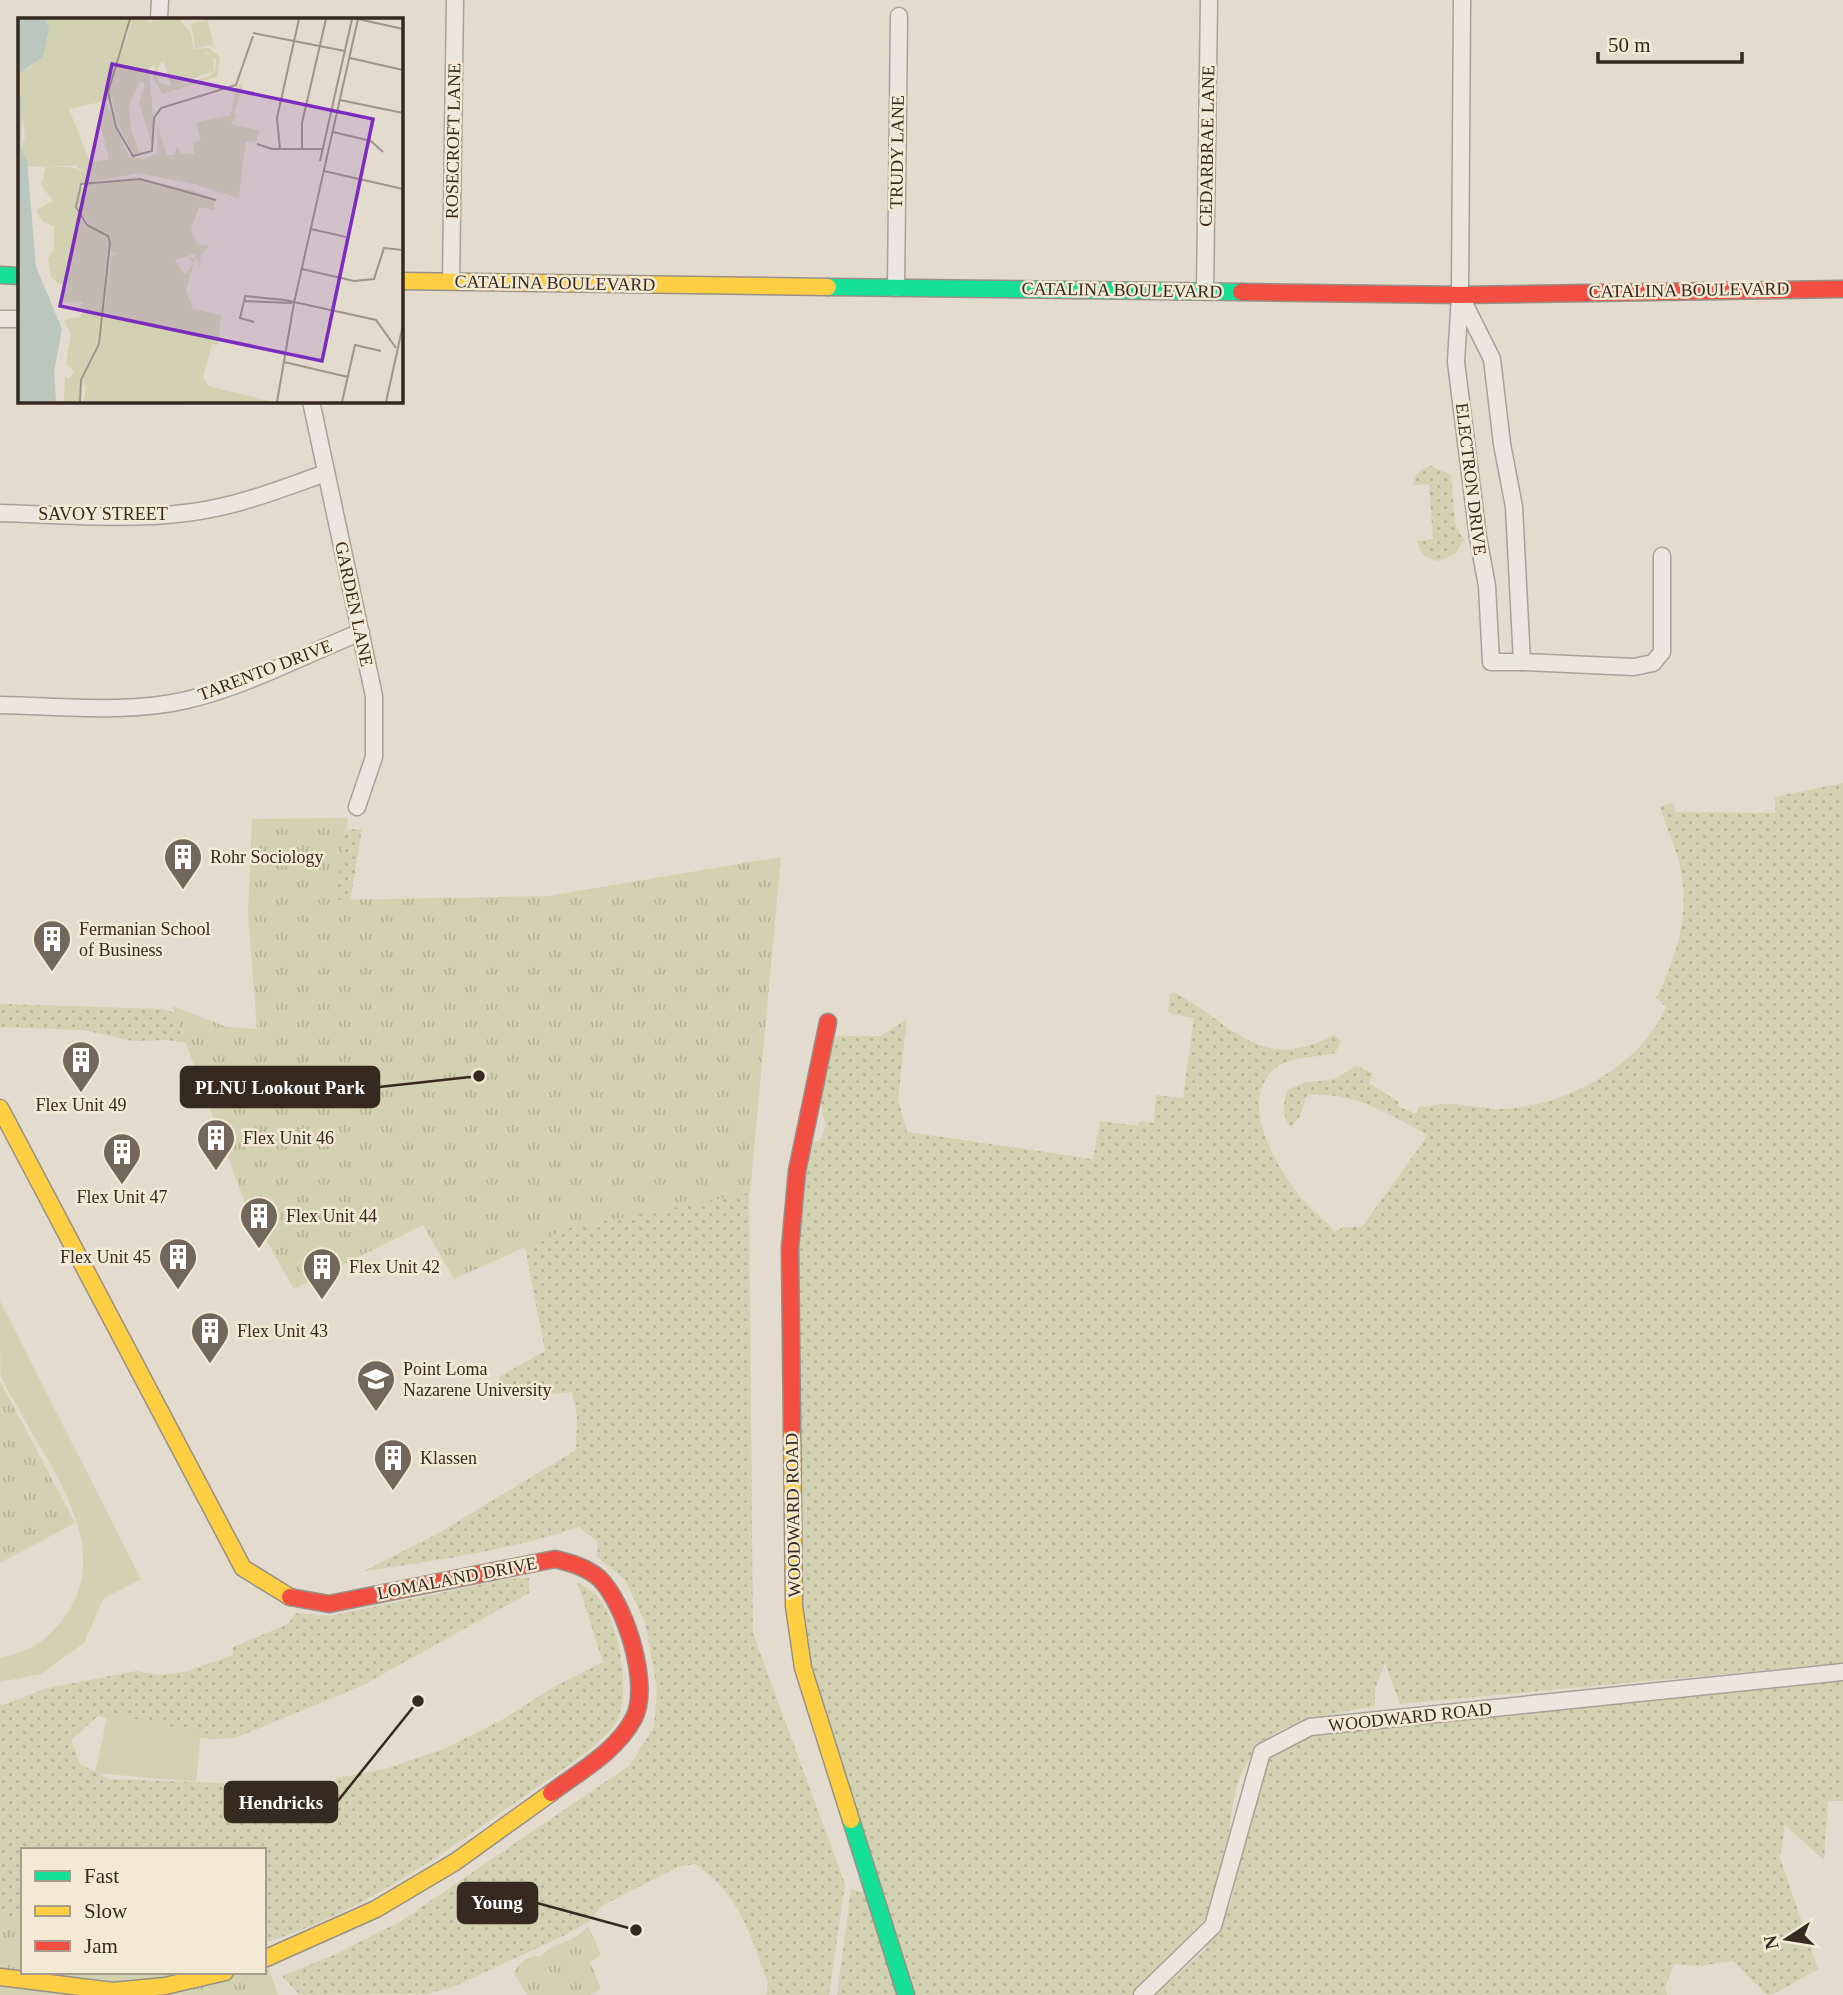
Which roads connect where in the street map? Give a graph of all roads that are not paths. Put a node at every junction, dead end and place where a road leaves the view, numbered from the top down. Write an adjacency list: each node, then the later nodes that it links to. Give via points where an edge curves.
1 (160, 0): 6 (street)
2 (455, 0): 10 (street, ROSECROFT LANE)
3 (1209, 0): 13 (street, CEDARBRAE LANE)
4 (1462, 0): 14 (street, ELECTRON DRIVE)
5 (899, 16): 11 (street, TRUDY LANE)
6 (159, 18)
7 (0, 275): 8 (street)
8 (18, 276)
9 (402, 281): 10 (street, CATALINA BOULEVARD)
10 (451, 281): 11 (street, CATALINA BOULEVARD)
11 (896, 288): 13 (street, CATALINA BOULEVARD)
12 (1843, 289): 14 (street, CATALINA BOULEVARD)
13 (1205, 292): 14 (street, CATALINA BOULEVARD)
14 (1460, 295): 22 (street, ELECTRON DRIVE, via 1492,359 1514,507); 22 (street, ELECTRON DRIVE, via 1456,362 1488,586 1491,662)
15 (0, 319): 16 (street)
16 (18, 319)
17 (311, 402): 18 (street, GARDEN LANE)
18 (326, 473): 19 (street, SAVOY STREET, via 192,512 137,516); 21 (street, GARDEN LANE)
19 (0, 513)
20 (1662, 556): 22 (street, via 1662,652 1653,663 1634,667)
21 (360, 632): 23 (street, TARENTO DRIVE, via 229,687 186,700 143,707); 24 (street, GARDEN LANE, via 374,696 374,757)
22 (1522, 662)
23 (0, 705)
24 (357, 807)
25 (828, 1022): 31 (street, WOODWARD ROAD, via 797,1171 790,1248 794,1606 803,1668)
26 (0, 1108): 28 (street, LOMALAND DRIVE, via 243,1568 282,1596 329,1604 555,1559 575,1562 597,1575 623,1609 640,1698 629,1727 608,1751 455,1861 376,1909)
27 (1843, 1672): 32 (street, WOODWARD ROAD, via 1310,1727 1262,1752 1213,1926)
28 (266, 1959)
29 (216, 1974): 30 (street, via 113,1991)
30 (0, 1977)
31 (906, 1995)
32 (1142, 1995)

